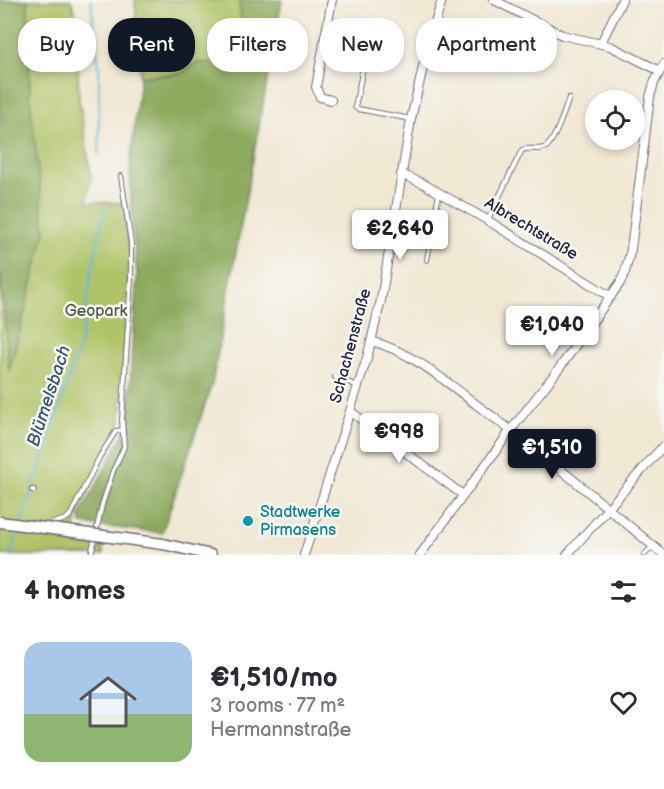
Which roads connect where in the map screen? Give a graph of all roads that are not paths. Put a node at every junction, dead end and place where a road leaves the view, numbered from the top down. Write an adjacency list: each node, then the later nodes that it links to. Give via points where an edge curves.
1 (332, 0): 9 (street, via 316,87 320,97)
2 (442, 0): 10 (street, Schachenstraße)
3 (494, 0): 5 (street, via 562,35)
4 (622, 0): 5 (street)
5 (601, 43): 6 (street)
6 (662, 68): 16 (street, via 650,97 630,255)
7 (362, 72): 10 (lane, via 358,109)
8 (569, 98): 14 (lane, via 546,147 522,150)
9 (331, 100)
10 (411, 119): 11 (street, Schachenstraße)
11 (401, 174): 13 (street, Albrechtstraße); 17 (street, Schachenstraße)
12 (121, 176): 21 (lane, via 131,243)
13 (439, 192): 14 (street, Albrechtstraße); 15 (lane)
14 (487, 220): 16 (street, Albrechtstraße)
15 (427, 260)
16 (611, 297): 22 (street)
17 (371, 341): 19 (street, Schachenstraße); 22 (street, via 411,358)
18 (335, 377): 19 (lane)
19 (358, 387): 20 (street, Schachenstraße)
20 (350, 411): 24 (street); 31 (street, Schachenstraße)
21 (123, 430): 27 (lane, via 116,431 108,442 66,519 46,525); 29 (lane, via 124,447 102,505)
22 (512, 430): 24 (street); 25 (street)
23 (664, 445): 25 (street)
24 (463, 495): 32 (street)
25 (608, 510): 28 (street); 33 (street)
26 (0, 522): 30 (street, bridge, via 163,544)
27 (13, 522)
28 (653, 546): 34 (lane); 35 (street)
29 (90, 555)
30 (211, 555)
31 (304, 555)
32 (420, 555)
33 (567, 555)
34 (644, 555)
35 (664, 555)

